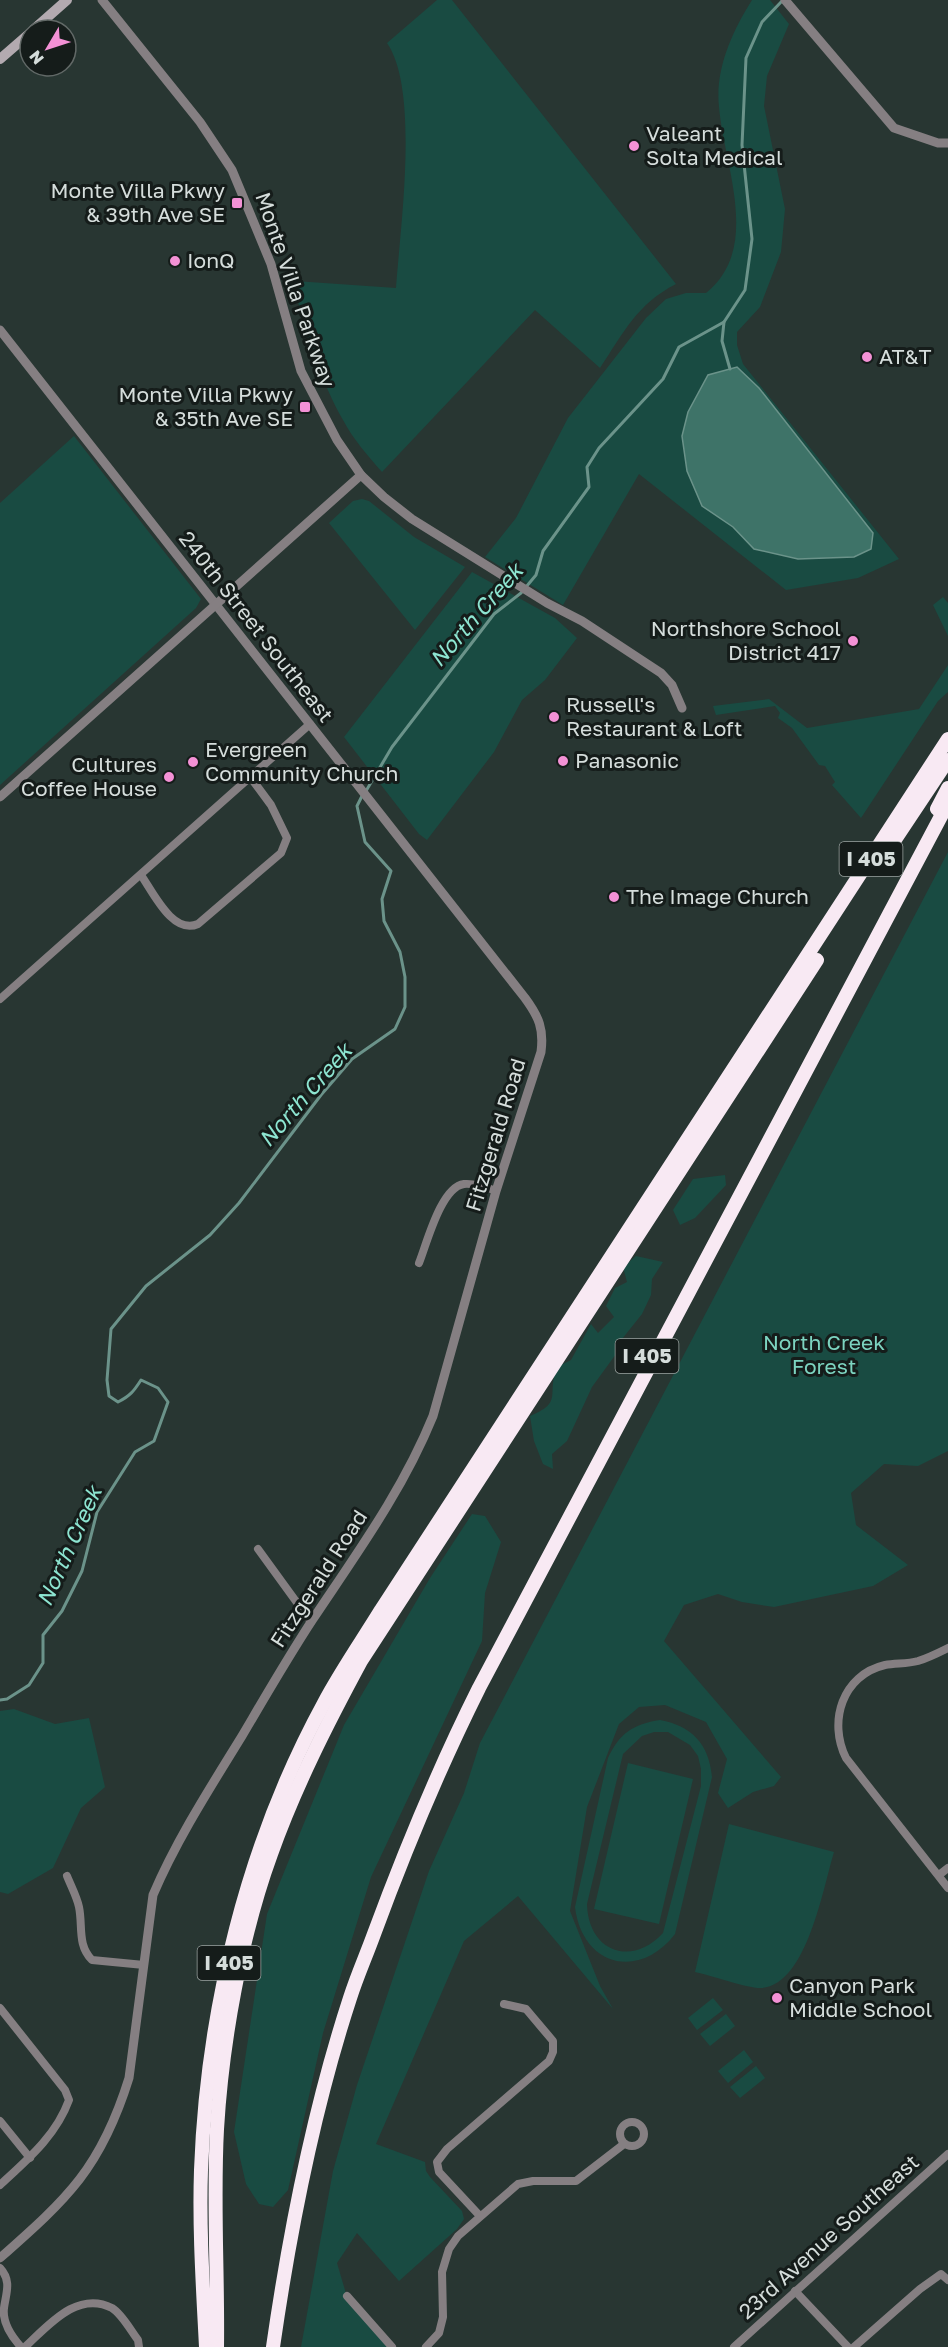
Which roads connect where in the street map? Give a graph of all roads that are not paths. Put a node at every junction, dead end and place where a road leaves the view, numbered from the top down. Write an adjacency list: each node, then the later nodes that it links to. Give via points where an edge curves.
1 (67, 0): 4 (main road)
2 (102, 0): 9 (street, Monte Villa Parkway, via 200,122 232,170 272,264 300,371)
3 (788, 4): 7 (street, via 883,117 900,131)
4 (46, 18)
5 (18, 43): 6 (main road)
6 (0, 59)
7 (948, 143)
8 (0, 330): 10 (street, 240th Street Southeast)
9 (361, 475): 10 (street); 11 (street, Monte Villa Parkway, via 412,519 591,626 661,674 672,686)
10 (216, 606): 12 (street, 240th Street Southeast); 17 (street)
11 (681, 708)
12 (310, 723): 15 (street); 23 (street, 240th Street Southeast, via 530,1005)
13 (948, 739): 21 (highway, I 405)
14 (948, 760): 20 (highway, I 405)
15 (251, 778): 19 (street); 19 (street, via 271,805 287,838 281,853 189,928 179,925)
16 (948, 788): 35 (highway, I 405, via 466,1699 388,1875 375,1909)
17 (0, 797)
18 (948, 803): 35 (highway, I 405, via 479,1688 417,1822)
19 (141, 875): 22 (street)
20 (810, 972): 21 (highway); 29 (highway, I 405)
21 (794, 978): 27 (highway, I 405)
22 (0, 999)
23 (543, 1034): 24 (street, Fitzgerald Road, via 541,1052)
24 (496, 1191): 25 (street, via 473,1184 453,1188 445,1197); 28 (street, Fitzgerald Road, via 422,1443 375,1528)
25 (418, 1263)
26 (258, 1549): 28 (street)
27 (381, 1610): 29 (highway); 52 (highway, I 405, via 324,1703 302,1749 257,1858 231,1955 218,2012 203,2134 200,2210)
28 (311, 1622): 36 (street, Fitzgerald Road, via 159,1880 153,1895)
29 (383, 1628): 53 (highway, I 405, via 306,1768 270,1856 246,1941 217,2126)
30 (948, 1648): 32 (street, via 918,1661 885,1665 861,1676 840,1704 836,1724 846,1758)
31 (948, 1868): 32 (street)
32 (939, 1875): 34 (street)
33 (67, 1876): 36 (street, via 79,1906 82,1948 87,1955 92,1960)
34 (948, 1888)
35 (374, 1935): 54 (highway, I 405, via 350,1996 313,2131)
36 (144, 1965): 45 (street, Fitzgerald Road, via 129,2078 110,2130 78,2184)
37 (504, 2004): 44 (street, via 526,2009 553,2041 553,2052 549,2061 437,2162 440,2172)
38 (0, 2008): 42 (street, via 69,2100 64,2114)
39 (0, 2121): 42 (street)
40 (624, 2144): 44 (street, via 576,2181 519,2184)
41 (948, 2154): 48 (street, 23rd Avenue Southeast)
42 (30, 2158): 43 (street)
43 (0, 2185)
44 (479, 2215): 56 (street, via 449,2249 442,2272 443,2317 439,2333)
45 (0, 2258)
46 (0, 2268): 50 (street, via 8,2284 6,2322 11,2335)
47 (948, 2280): 59 (street, via 941,2274)
48 (795, 2291): 57 (street, 23rd Avenue Southeast); 58 (street)
49 (347, 2296): 55 (street)
50 (23, 2347): 51 (street, via 62,2313 79,2305 113,2309 138,2340)
51 (139, 2347)
52 (206, 2347)
53 (217, 2347)
54 (273, 2347)
55 (392, 2347)
56 (426, 2347)
57 (734, 2347)
58 (848, 2347)
59 (854, 2347)

